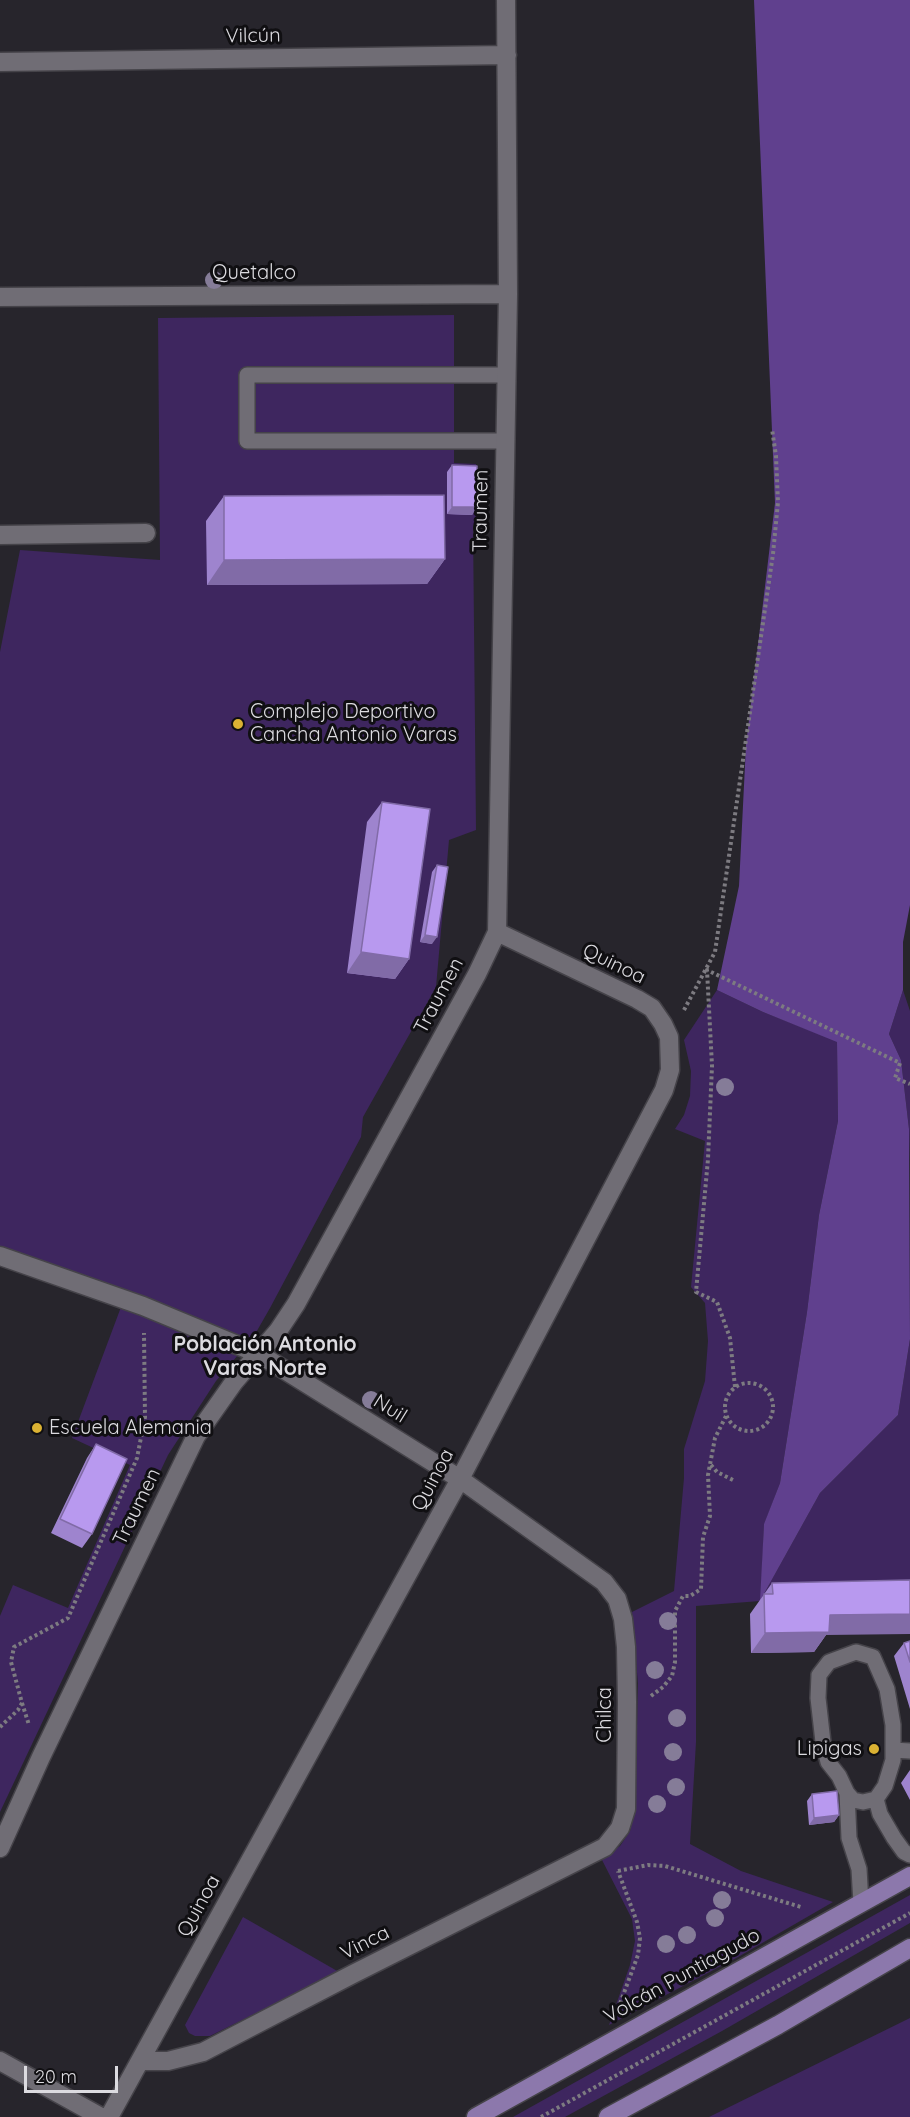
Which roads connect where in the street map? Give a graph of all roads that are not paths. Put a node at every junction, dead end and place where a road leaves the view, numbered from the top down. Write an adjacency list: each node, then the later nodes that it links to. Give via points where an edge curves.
1 (506, 0): 2 (street, Traumen)
2 (507, 55): 3 (street, Vilcún); 4 (street, Traumen)
3 (0, 62)
4 (508, 294): 5 (street, Quetalco); 6 (street, Traumen)
5 (0, 297)
6 (507, 375): 7 (street, Traumen); 7 (lane, via 247,375 247,441)
7 (505, 441): 10 (street, Traumen)
8 (146, 533): 9 (street)
9 (0, 535)
10 (496, 932): 12 (street, Traumen, via 477,974 296,1304); 13 (street, Quinoa, via 652,1008 669,1037 670,1070 664,1090)
11 (0, 1256): 12 (street, Nuil, via 143,1306)
12 (259, 1354): 13 (street, Nuil); 20 (street, Traumen, via 196,1436)
13 (460, 1479): 14 (street, Nuil); 26 (street, Quinoa)
14 (604, 1582): 19 (street, Chilca, via 617,1599 623,1619 627,1702 626,1809 620,1828)
15 (893, 1750): 16 (lane); 17 (lane, via 894,1725 887,1689 873,1657 856,1652 829,1662 819,1675 821,1731 828,1762); 18 (lane, via 885,1786)
16 (910, 1751)
17 (846, 1793): 18 (lane, via 853,1800); 23 (lane, via 849,1838 859,1869)
18 (876, 1799): 21 (lane, via 894,1838)
19 (605, 1847): 26 (street, Vinca, via 203,2052 168,2061)
20 (0, 1848)
21 (910, 1855)
22 (910, 1876): 23 (main road, Volcán Puntiagudo)
23 (861, 1903): 29 (main road, Volcán Puntiagudo)
24 (910, 1948): 30 (main road)
25 (0, 2061): 27 (street)
26 (140, 2061): 28 (street, Quinoa)
27 (101, 2117)
28 (109, 2117)
29 (476, 2117)
30 (608, 2117)

